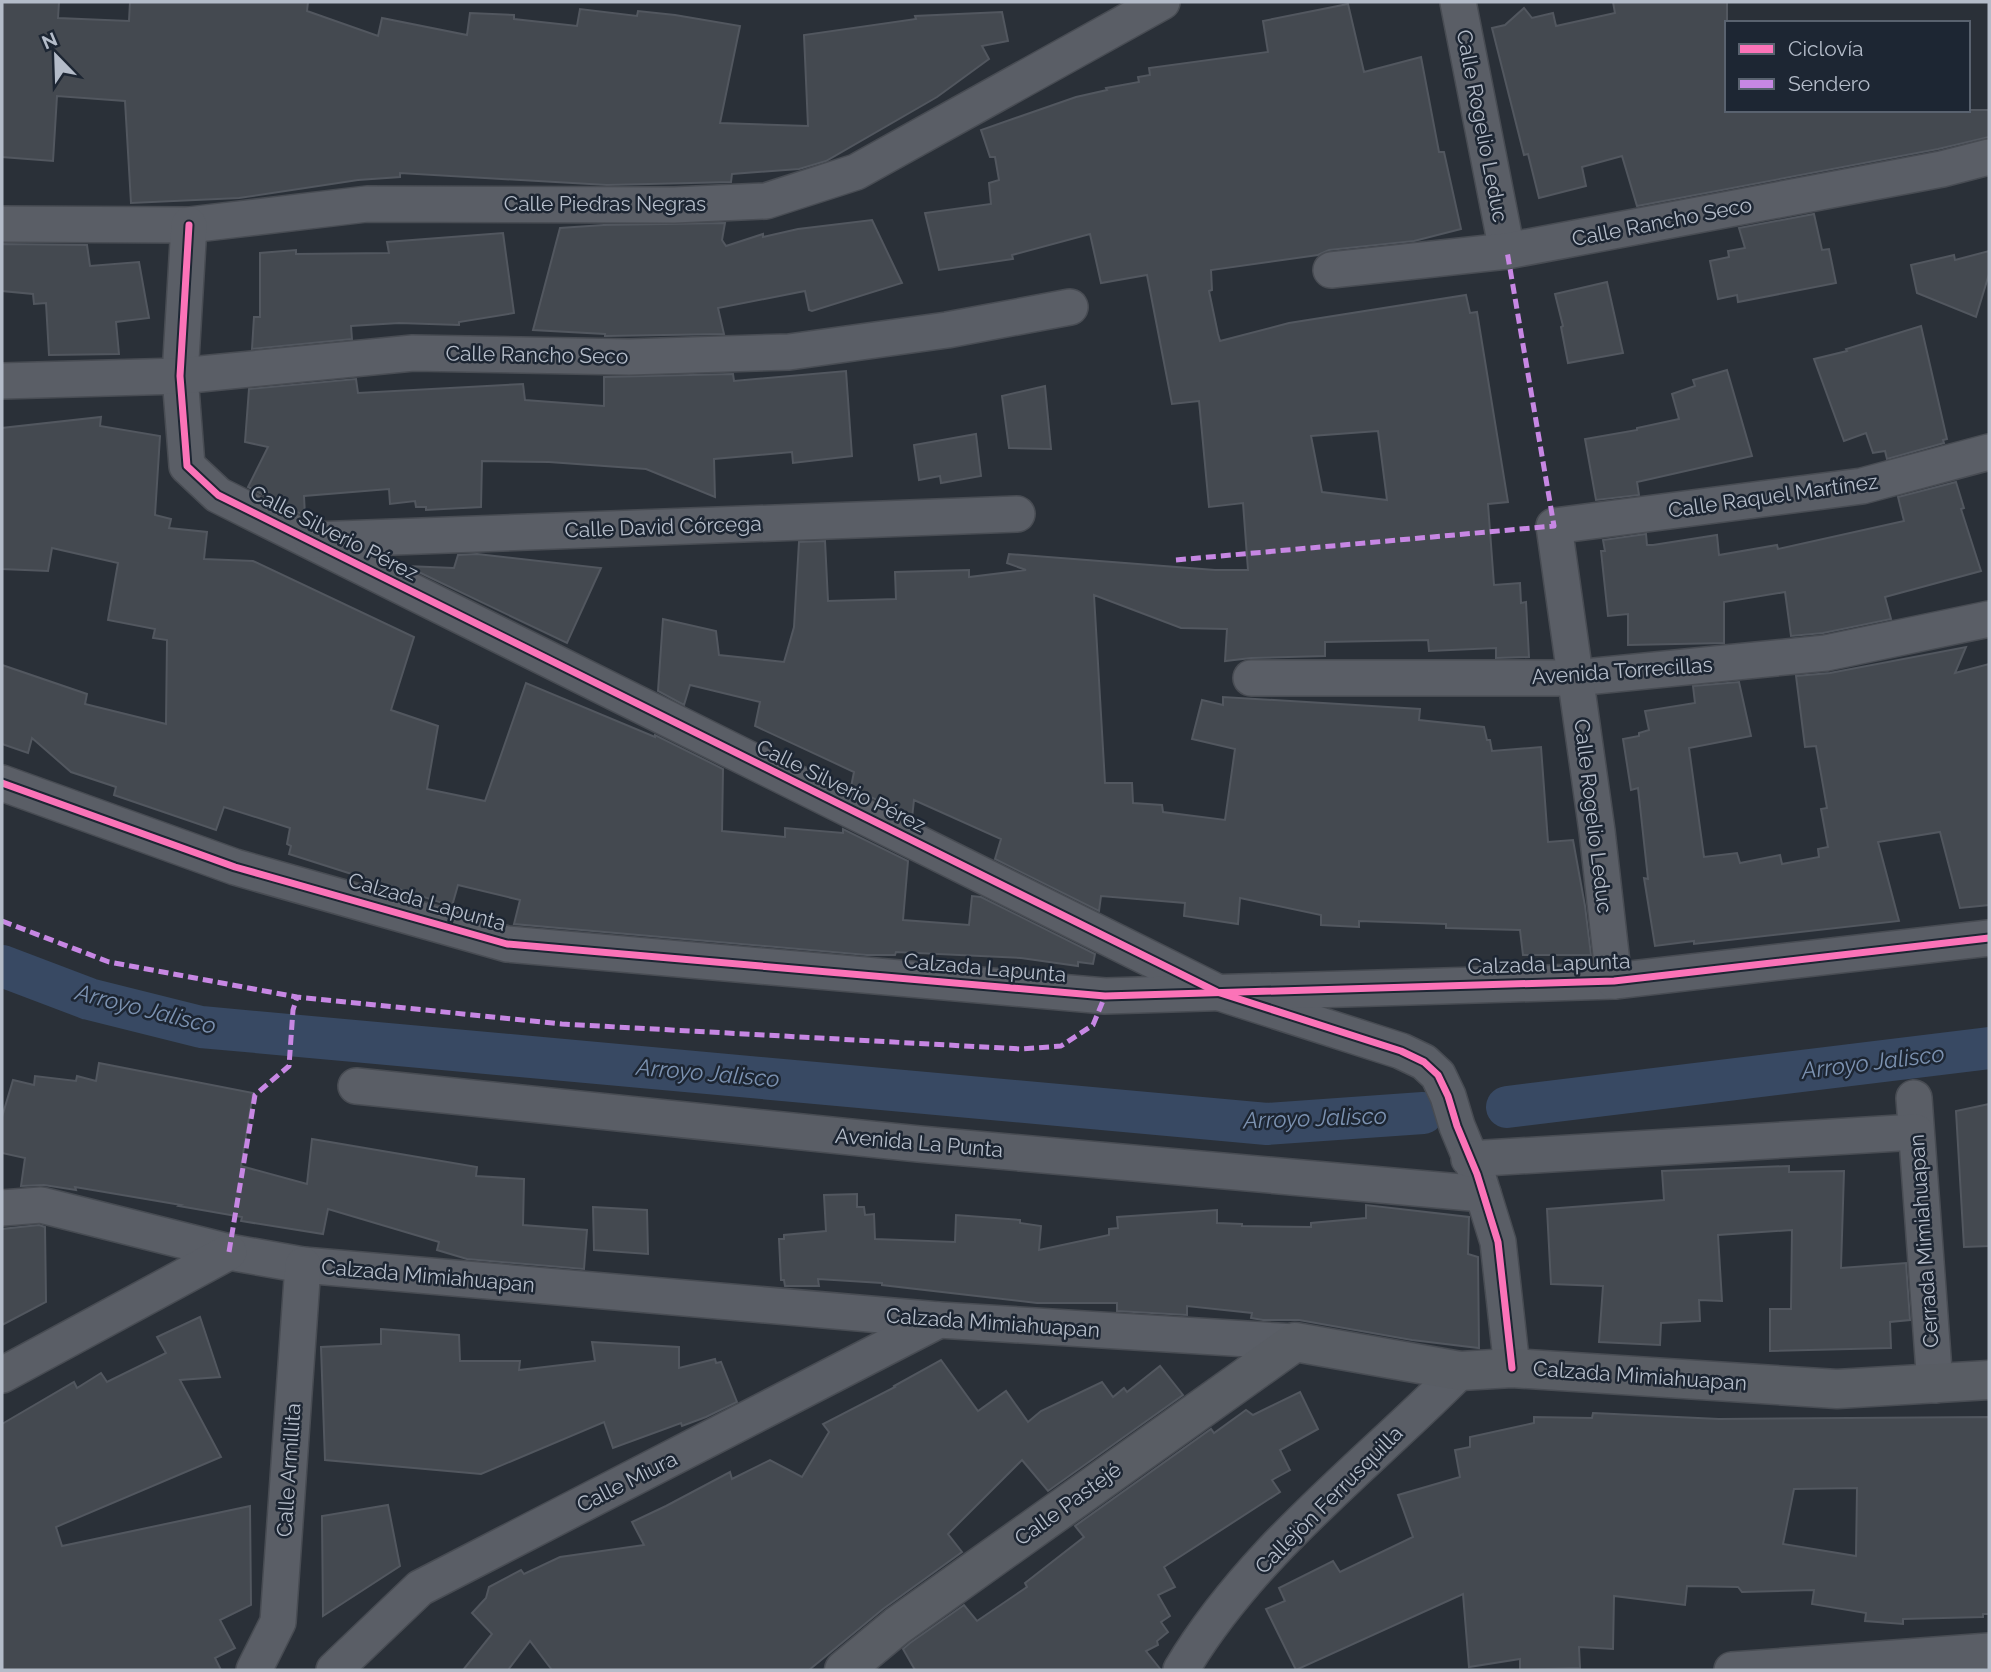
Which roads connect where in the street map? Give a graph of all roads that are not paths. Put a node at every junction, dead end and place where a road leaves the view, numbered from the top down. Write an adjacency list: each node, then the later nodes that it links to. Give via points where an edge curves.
1 (1161, 2): 5 (street, Calle Piedras Negras, via 856,172 766,201 367,204)
2 (1458, 2): 6 (street, Calle Rogelio Leduc)
3 (1989, 157): 6 (street, Calle Rancho Seco)
4 (2, 224): 5 (street, Calle Piedras Negras)
5 (189, 225): 9 (street, Calle Silverio Pérez)
6 (1507, 251): 7 (street, Calle Rancho Seco)
7 (1331, 270)
8 (1070, 307): 9 (street, Calle Rancho Seco, via 789,352 629,357 413,354)
9 (180, 376): 10 (street, Calle Rancho Seco); 14 (street, Calle Silverio Pérez, via 187,466 218,495)
10 (2, 381)
11 (1989, 452): 13 (street, Calle Raquel Martínez, via 1862,486)
12 (1017, 513): 14 (street, Calle David Córcega)
13 (1554, 526): 17 (street, Calle Rogelio Leduc)
14 (309, 540): 21 (street, Calle Silverio Pérez)
15 (1989, 619): 17 (street, Avenida Torrecillas, via 1826,653)
16 (1251, 678): 17 (street, Avenida Torrecillas)
17 (1575, 678): 20 (street, Calle Rogelio Leduc)
18 (2, 783): 21 (street, Calzada Lapunta, via 235,867 507,944 1105,996)
19 (1989, 938): 20 (street, Calzada Lapunta)
20 (1614, 981): 21 (street, Calzada Lapunta)
21 (1217, 992): 25 (street, Calle Silverio Pérez, via 1424,1062 1438,1075 1448,1096)
22 (356, 1086): 26 (street, Avenida La Punta, via 919,1144)
23 (1914, 1098): 24 (street, Cerrada Mimiahuapan)
24 (1916, 1132): 25 (street); 36 (street, Cerrada Mimiahuapan)
25 (1469, 1159): 26 (street, Calle Silverio Pérez)
26 (1483, 1194): 32 (street, Calle Silverio Pérez, via 1498,1242)
27 (2, 1208): 28 (street, Calzada Mimiahuapan, via 40,1205)
28 (229, 1252): 29 (street, Calzada Mimiahuapan); 34 (street)
29 (303, 1265): 30 (street, Calzada Mimiahuapan); 38 (street, Calle Armillita, via 278,1622)
30 (939, 1320): 31 (street, Calzada Mimiahuapan); 39 (street, Calle Miura, via 420,1588)
31 (1294, 1342): 33 (main road, Calzada Mimiahuapan); 40 (main road, Calle Pastejé, via 897,1626)
32 (1512, 1368): 33 (main road, Calzada Mimiahuapan); 36 (main road, Calzada Mimiahuapan, via 1837,1389)
33 (1460, 1371): 41 (street, Callejòn Ferrusquilla, via 1269,1554 1198,1641)
34 (2, 1375)
35 (1989, 1380): 36 (main road, Calzada Mimiahuapan)
36 (1935, 1385)
37 (1989, 1651): 42 (street)
38 (254, 1670)
39 (334, 1670)
40 (844, 1670)
41 (1181, 1670)
42 (1732, 1670)

